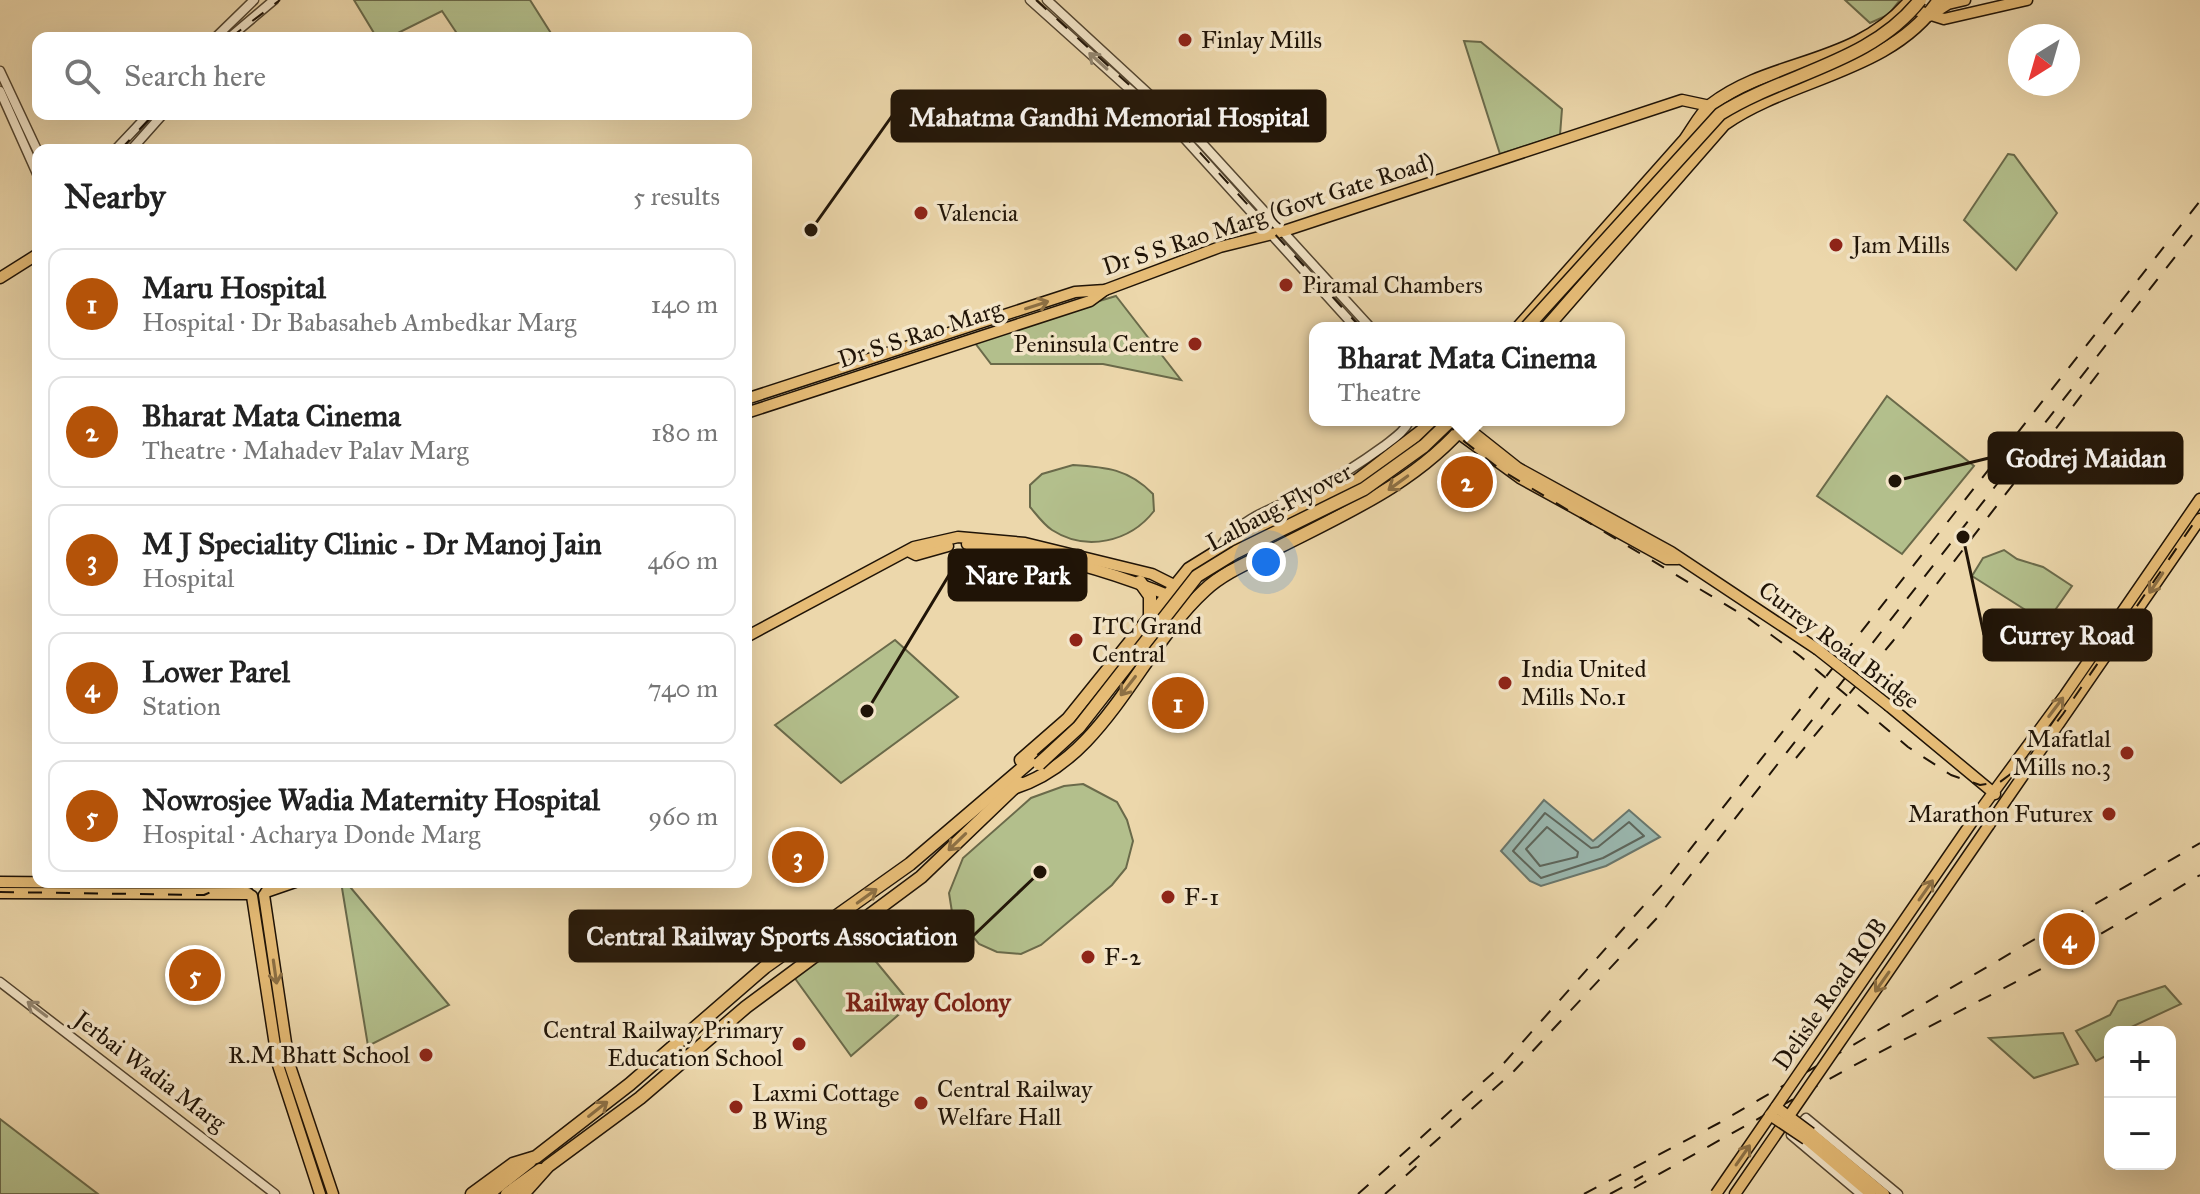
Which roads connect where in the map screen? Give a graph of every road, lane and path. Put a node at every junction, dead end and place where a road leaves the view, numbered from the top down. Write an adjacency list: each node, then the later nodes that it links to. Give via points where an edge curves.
1 (254, 0): 13 (street)
2 (274, 0): 14 (street)
3 (1030, 0): 12 (street)
4 (1047, 0): 10 (street)
5 (1923, 0): 33 (highway, bridge, via 1882,38 1720,114); 34 (highway, bridge, via 1911,19 1885,41 1751,99 1724,116)
6 (1939, 0): 11 (highway)
7 (1965, 0): 11 (main road)
8 (2027, 0): 11 (main road, via 1944,19)
9 (1908, 3): 11 (main road); 17 (highway, via 1868,38)
10 (1064, 16): 12 (street); 24 (street)
11 (1929, 16): 35 (highway, via 1888,49 1752,105 1724,124)
12 (1057, 24): 24 (street, one-way to 12)
13 (221, 32)
14 (236, 32)
15 (0, 71): 20 (street)
16 (0, 91): 23 (street)
17 (1710, 106): 25 (main road, Dr S S Rao Marg (Govt Gate Road), via 1682,100); 32 (highway)
18 (143, 120): 21 (street)
19 (158, 120): 22 (street)
20 (34, 144)
21 (121, 144)
22 (136, 144)
23 (32, 163)
24 (1217, 166): 25 (street); 26 (street)
25 (1284, 231): 26 (main road, Dr S S Rao Marg (Govt Gate Road)); 31 (street)
26 (1272, 235): 29 (main road, Dr S S Rao Marg (Govt Gate Road), via 1220,247); 30 (street)
27 (32, 258): 28 (main road)
28 (0, 278)
29 (1105, 290): 36 (main road, Dr S S Rao Marg (Govt Gate Road), one-way to 29, via 1075,292); 37 (main road, Dr S S Rao Marg, via 1090,301)
30 (1351, 322)
31 (1366, 322)
32 (1523, 322)
33 (1531, 322)
34 (1538, 322)
35 (1551, 322)
36 (752, 397)
37 (752, 411)
38 (1407, 426): 46 (street, via 1337,477 1228,534)
39 (1428, 426): 46 (highway, via 1358,480)
40 (1436, 426): 52 (highway, Lalbaug Flyover, bridge, via 1361,486 1234,548 1193,574)
41 (1445, 426): 52 (highway, Lalbaug Flyover, bridge, via 1364,489 1197,576 1079,727)
42 (1462, 426): 49 (highway, one-way to 49, via 1432,458 1371,503 1243,565)
43 (1464, 426): 54 (main road, Currey Road Bridge, bridge, via 1520,478 1719,582 1817,649)
44 (2200, 499): 54 (main road, Delisle Road ROB, one-way to 44, via 2065,695)
45 (2200, 519): 55 (main road, Delisle Road ROB, one-way to 55)
46 (1217, 551): 48 (highway, via 1189,569)
47 (1146, 580): 48 (main road); 50 (highway); 51 (main road, via 996,544 956,543 916,555 910,552)
48 (1170, 590): 49 (main road); 50 (highway)
49 (1191, 605): 53 (highway, one-way to 53, via 1088,739 1032,782)
50 (1150, 615): 53 (highway, via 1068,719 1017,764)
51 (752, 634)
52 (1036, 762): 53 (highway, Lalbaug Flyover)
53 (1011, 785): 66 (highway, one-way to 53, via 765,967); 67 (highway, one-way to 67, via 921,877 782,979 640,1098)
54 (1991, 790): 55 (main road, Currey Road Bridge); 63 (main road, Delisle Road ROB, one-way to 54, bridge)
55 (2006, 801): 64 (main road, Delisle Road ROB, one-way to 64, bridge)
56 (0, 882): 57 (main road)
57 (32, 885)
58 (266, 888): 71 (main road, one-way to 71, via 289,1063)
59 (80, 889): 60 (main road); 61 (main road)
60 (249, 889): 70 (main road, via 278,1065)
61 (0, 893)
62 (0, 982): 69 (street, Jerbai Wadia Marg, one-way to 62)
63 (1773, 1111): 64 (main road, bridge); 76 (main road, Delisle Road ROB, one-way to 63, bridge)
64 (1786, 1120): 65 (main road, bridge); 77 (main road, Delisle Road ROB)
65 (1808, 1136): 79 (main road); 80 (main road)
66 (536, 1157): 68 (highway); 72 (highway, via 513,1164)
67 (548, 1166): 68 (highway); 75 (highway)
68 (526, 1172): 73 (highway); 74 (highway)
69 (275, 1194)
70 (320, 1194)
71 (333, 1194)
72 (472, 1194)
73 (488, 1194)
74 (507, 1194)
75 (523, 1194)
76 (1716, 1194)
77 (1735, 1194)
78 (1861, 1194): 81 (street, via 1791,1135 1806,1118)
79 (1871, 1194)
80 (1884, 1194)
81 (1898, 1194)

